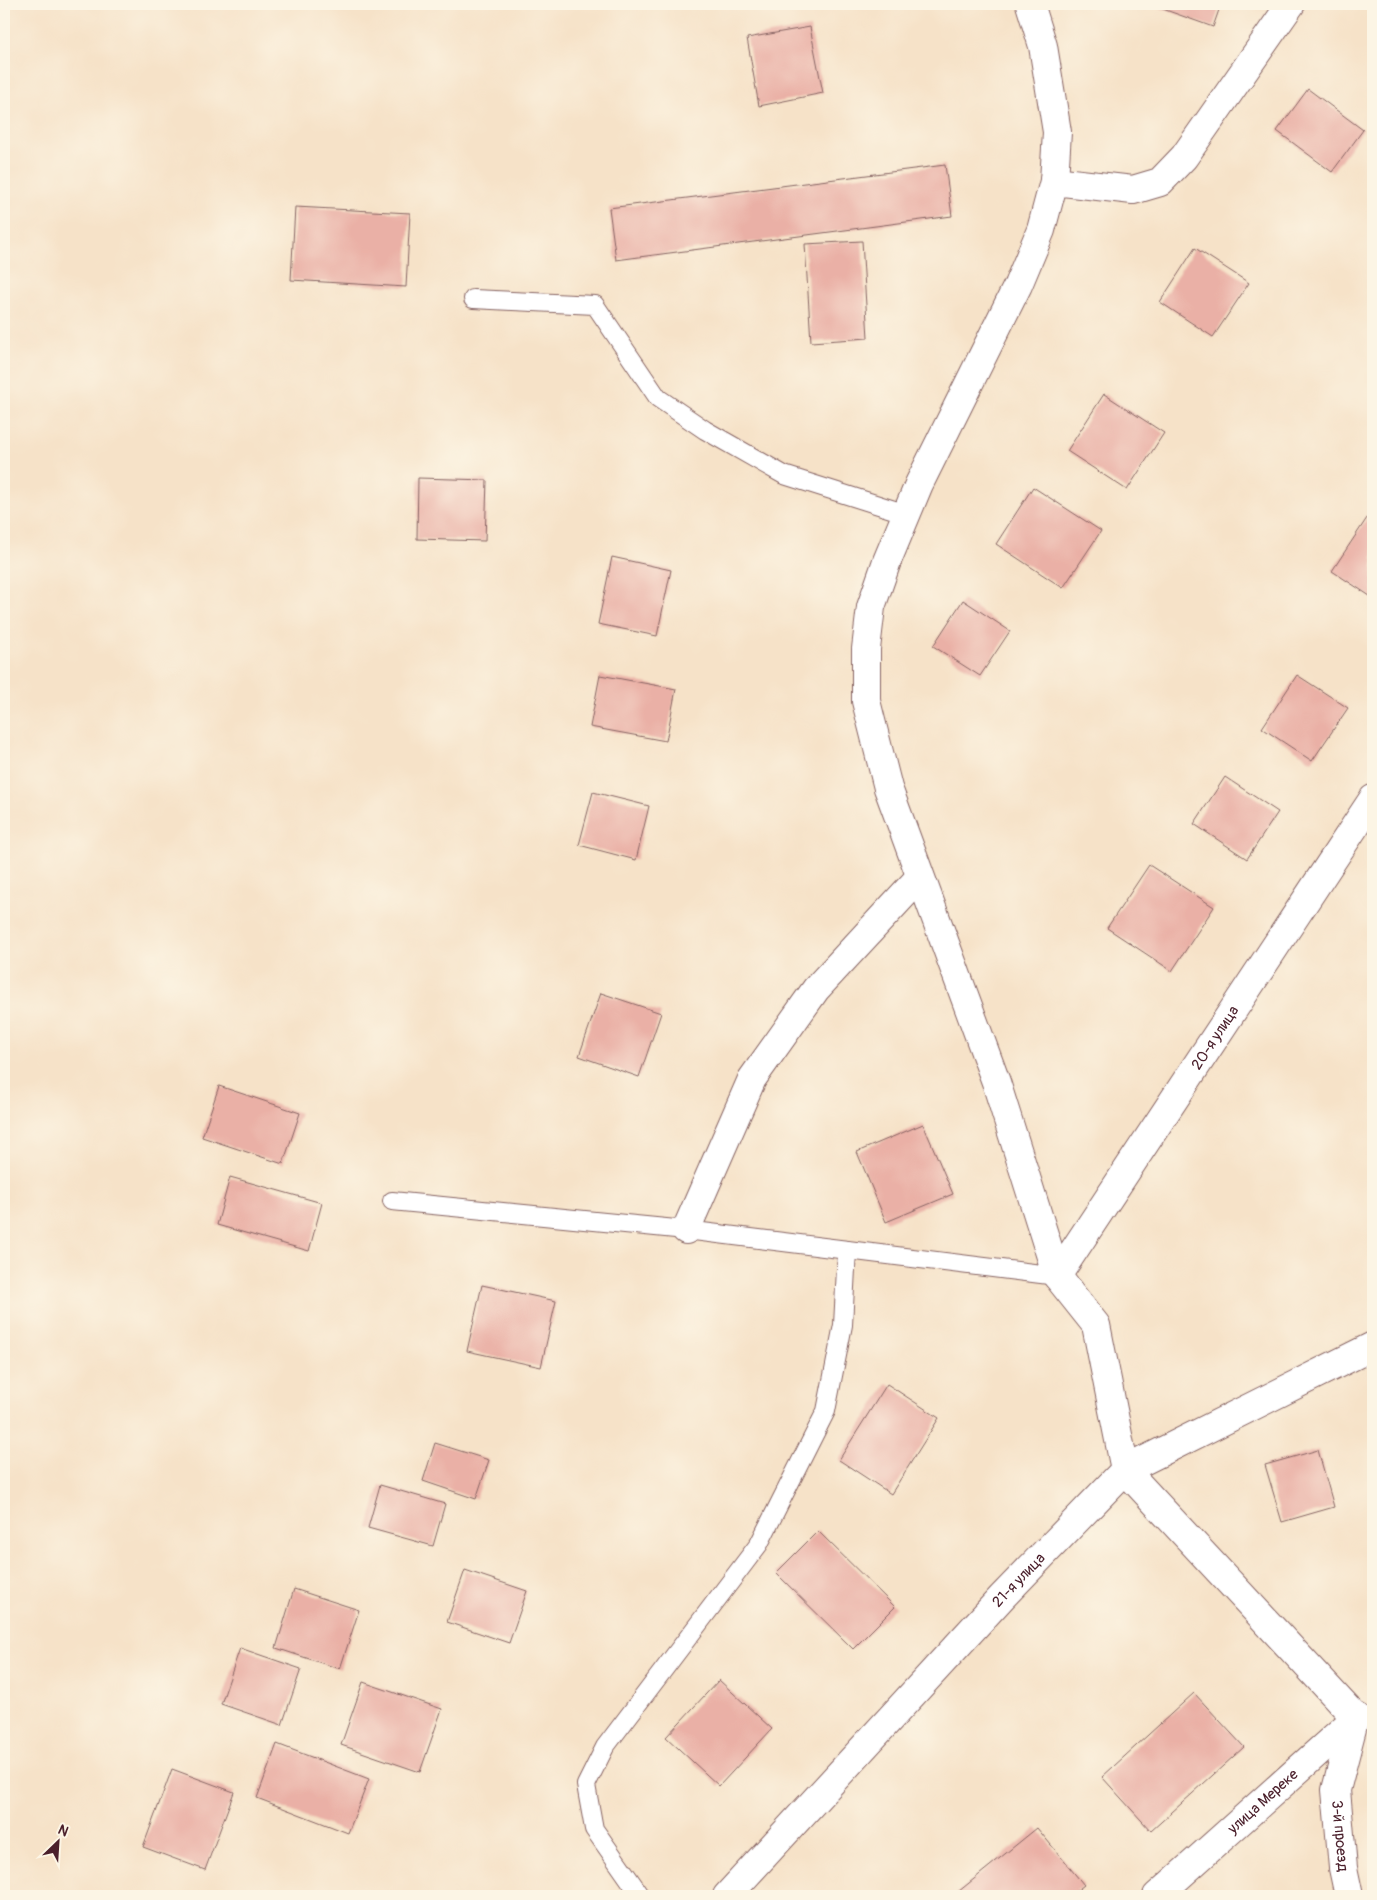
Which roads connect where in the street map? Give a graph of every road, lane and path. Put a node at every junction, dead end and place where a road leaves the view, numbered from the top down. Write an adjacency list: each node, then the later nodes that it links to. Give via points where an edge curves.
1 (1030, 4): 3 (street, via 1043,46 1057,132)
2 (1291, 4): 3 (street, via 1184,157 1160,182 1133,190)
3 (1054, 181): 5 (street, via 1041,230 1018,285)
4 (473, 299): 5 (lane, via 595,305 658,398 705,430 784,475)
5 (907, 514): 7 (street, via 871,607 866,649 866,701 888,788)
6 (1373, 799): 11 (street, 20-я улица)
7 (920, 877): 9 (street, via 816,989 752,1079); 11 (street, via 996,1082)
8 (392, 1201): 9 (lane)
9 (686, 1230): 10 (lane)
10 (846, 1250): 11 (lane); 15 (lane, via 843,1325 826,1410 758,1544 605,1747 586,1785 594,1829)
11 (1057, 1276): 13 (street, via 1096,1325)
12 (1373, 1346): 13 (street, 21-я улица)
13 (1125, 1470): 14 (street); 16 (street, 21-я улица, via 995,1604)
14 (1364, 1716): 17 (street, улица Мереке); 18 (street, 3-й проезд, via 1336,1790 1343,1868)
15 (641, 1896)
16 (727, 1896)
17 (1157, 1896)
18 (1349, 1896)

